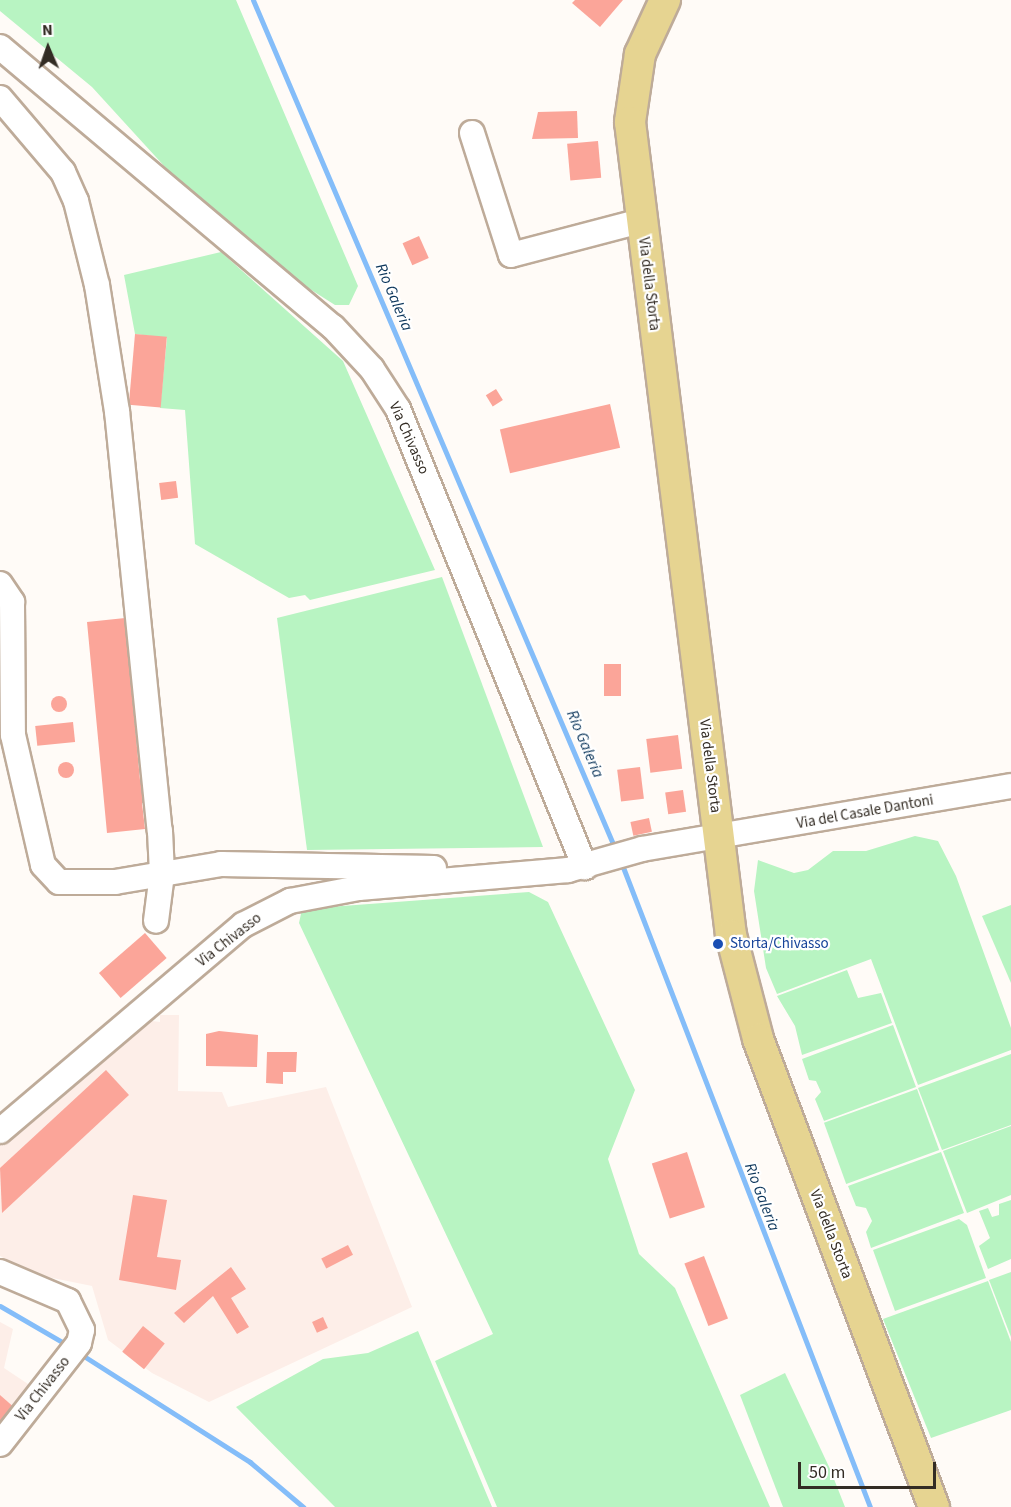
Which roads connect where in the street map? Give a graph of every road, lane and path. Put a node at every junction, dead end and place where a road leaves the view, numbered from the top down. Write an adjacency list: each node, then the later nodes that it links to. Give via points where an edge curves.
1 (664, 0): 5 (main road, Via della Storta, via 647,34 632,90 630,123)
2 (0, 47): 9 (street, Via Chivasso, via 333,327 372,369 398,409)
3 (0, 98): 10 (street, via 63,171 76,201 97,285 117,411)
4 (472, 133): 5 (street, via 511,255)
5 (641, 221): 8 (main road, Via della Storta)
6 (0, 584): 10 (street, via 12,602 13,735 47,873 68,884)
7 (1011, 786): 8 (street, Via del Casale Dantoni)
8 (720, 838): 9 (street, Via Chivasso, via 642,849); 15 (main road, Via della Storta, via 730,936 758,1038)
9 (585, 867): 10 (street, via 567,859 433,868 221,864); 12 (street, Via Chivasso, via 336,891 268,910)
10 (162, 874): 11 (street)
11 (156, 921)
12 (0, 1131)
13 (0, 1272): 14 (street, Via Chivasso, via 68,1301 79,1317 81,1340)
14 (0, 1444)
15 (934, 1507)

